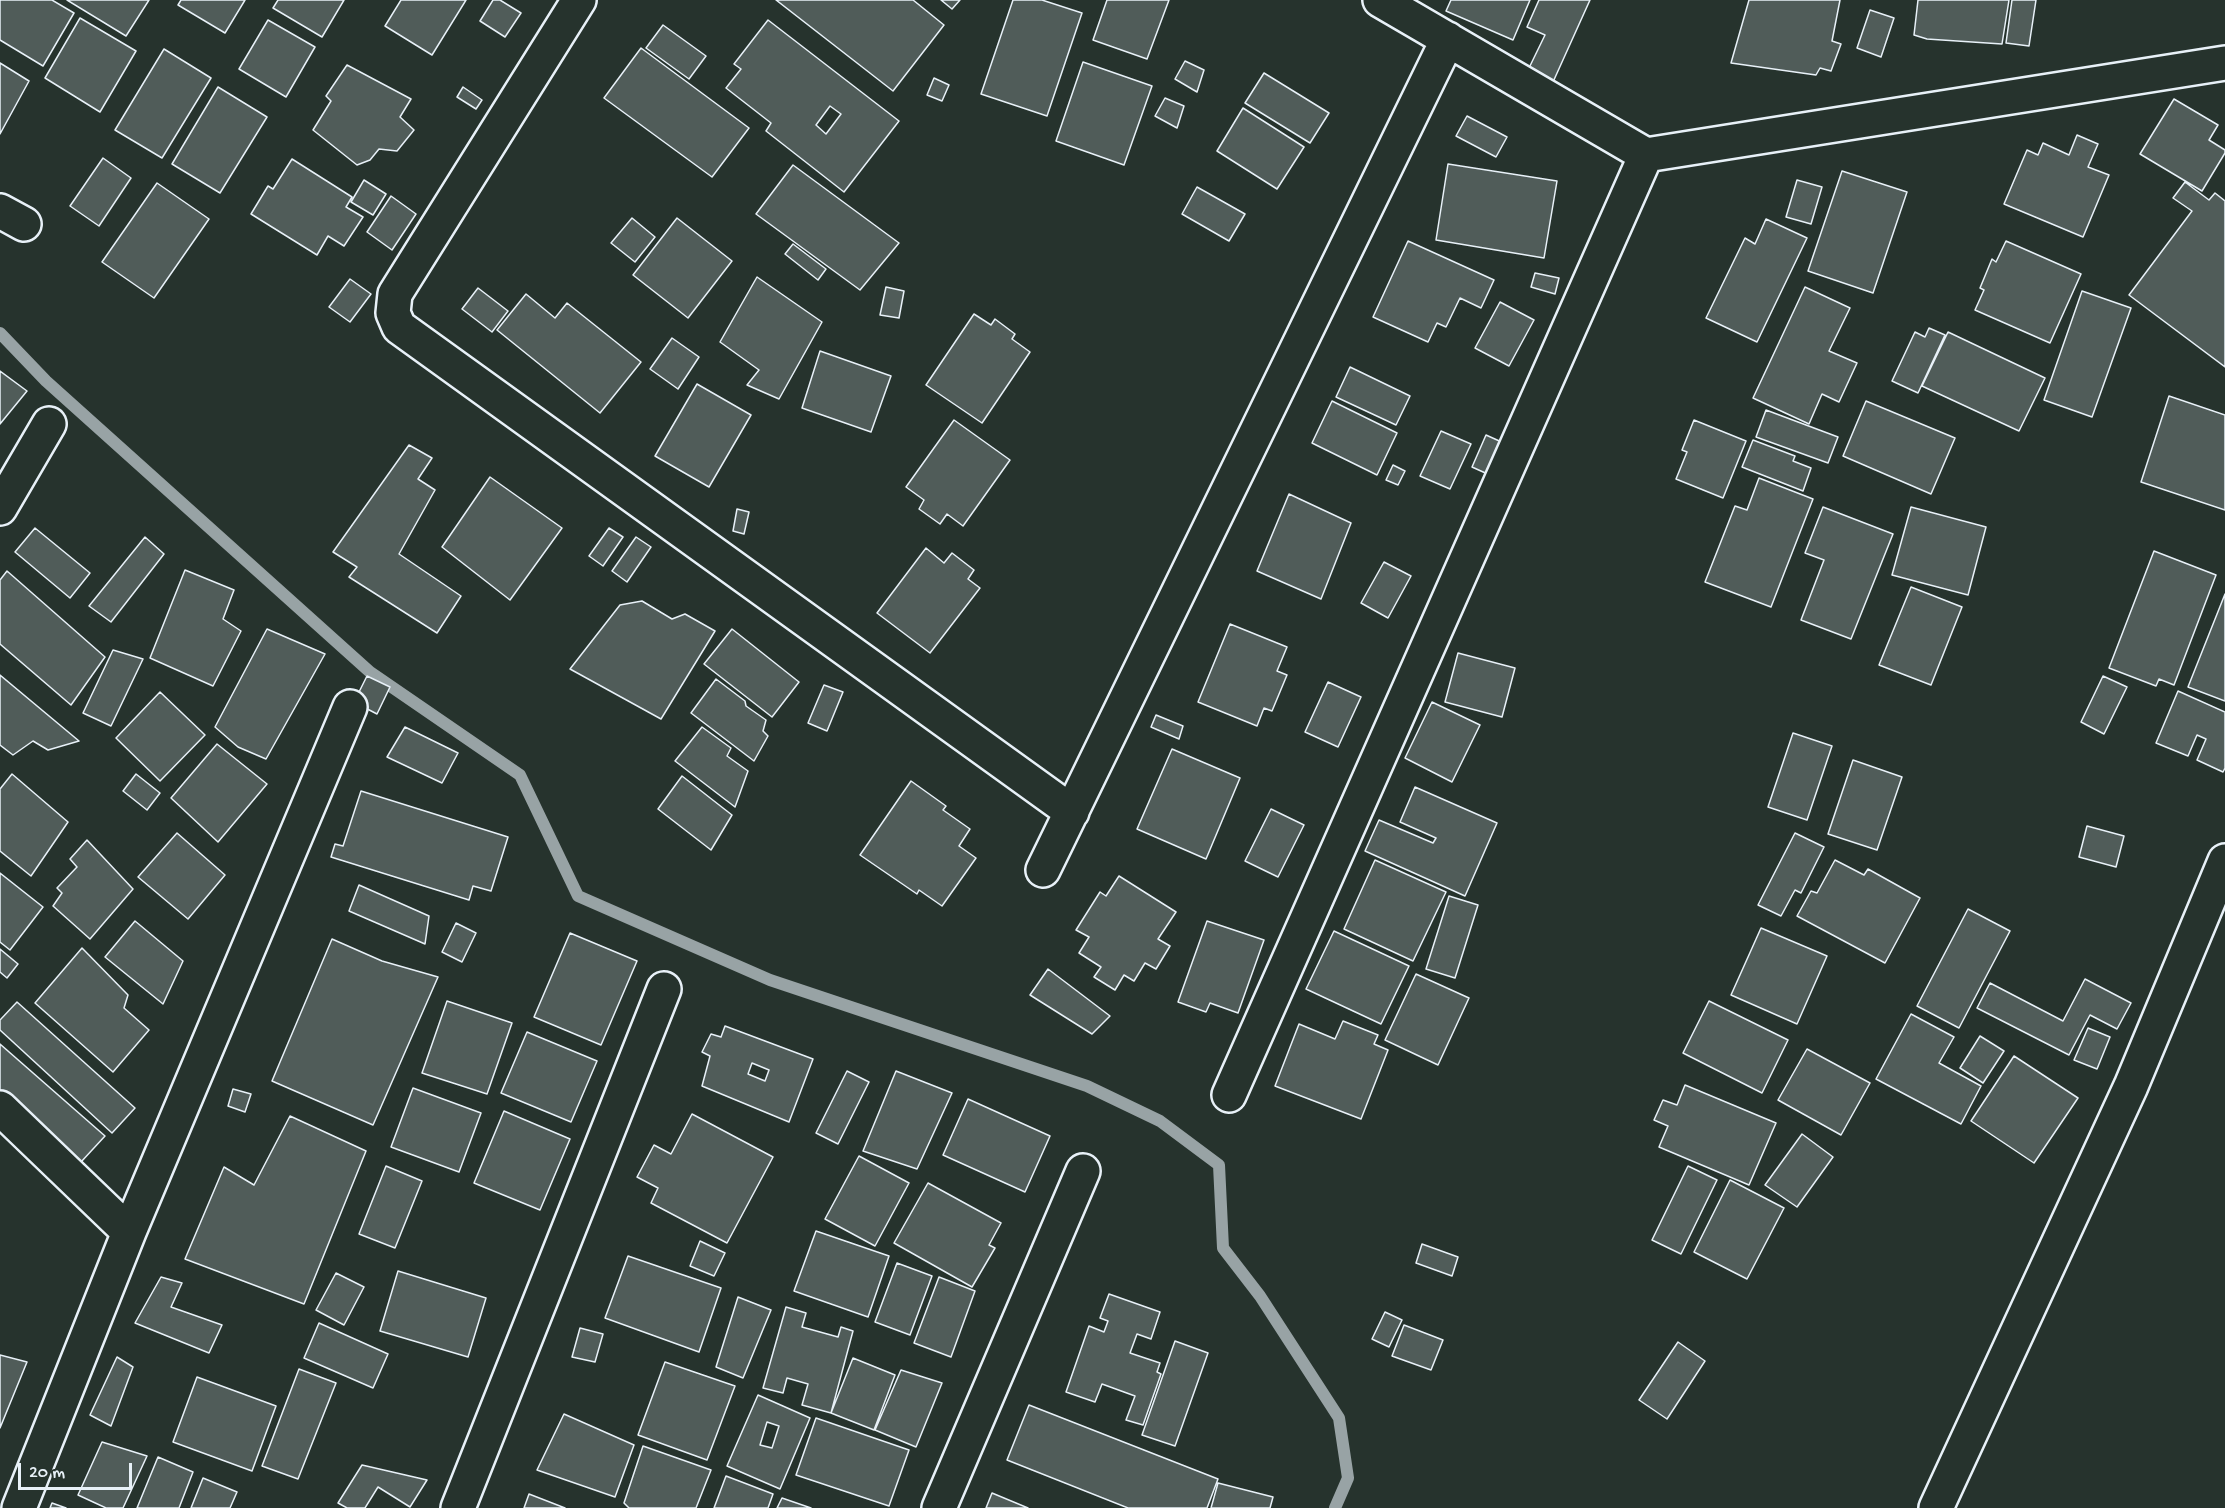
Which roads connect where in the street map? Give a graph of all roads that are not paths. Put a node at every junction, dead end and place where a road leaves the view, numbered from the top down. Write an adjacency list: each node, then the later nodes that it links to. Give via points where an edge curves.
1 (579, 0): 9 (street, via 395,294 393,313 399,327)
2 (1380, 0): 3 (street)
3 (1448, 39): 5 (street); 9 (street)
4 (2225, 63): 5 (street)
5 (1646, 155): 13 (street)
6 (49, 424): 7 (street)
7 (0, 508)
8 (350, 706): 16 (street)
9 (1072, 812): 11 (street)
10 (2225, 861): 20 (street, via 2131,1086)
11 (1043, 870)
12 (664, 989): 18 (street)
13 (1229, 1095)
14 (0, 1108): 16 (street)
15 (1083, 1171): 19 (street)
16 (129, 1232): 17 (street)
17 (19, 1508)
18 (459, 1508)
19 (939, 1508)
20 (1936, 1508)

